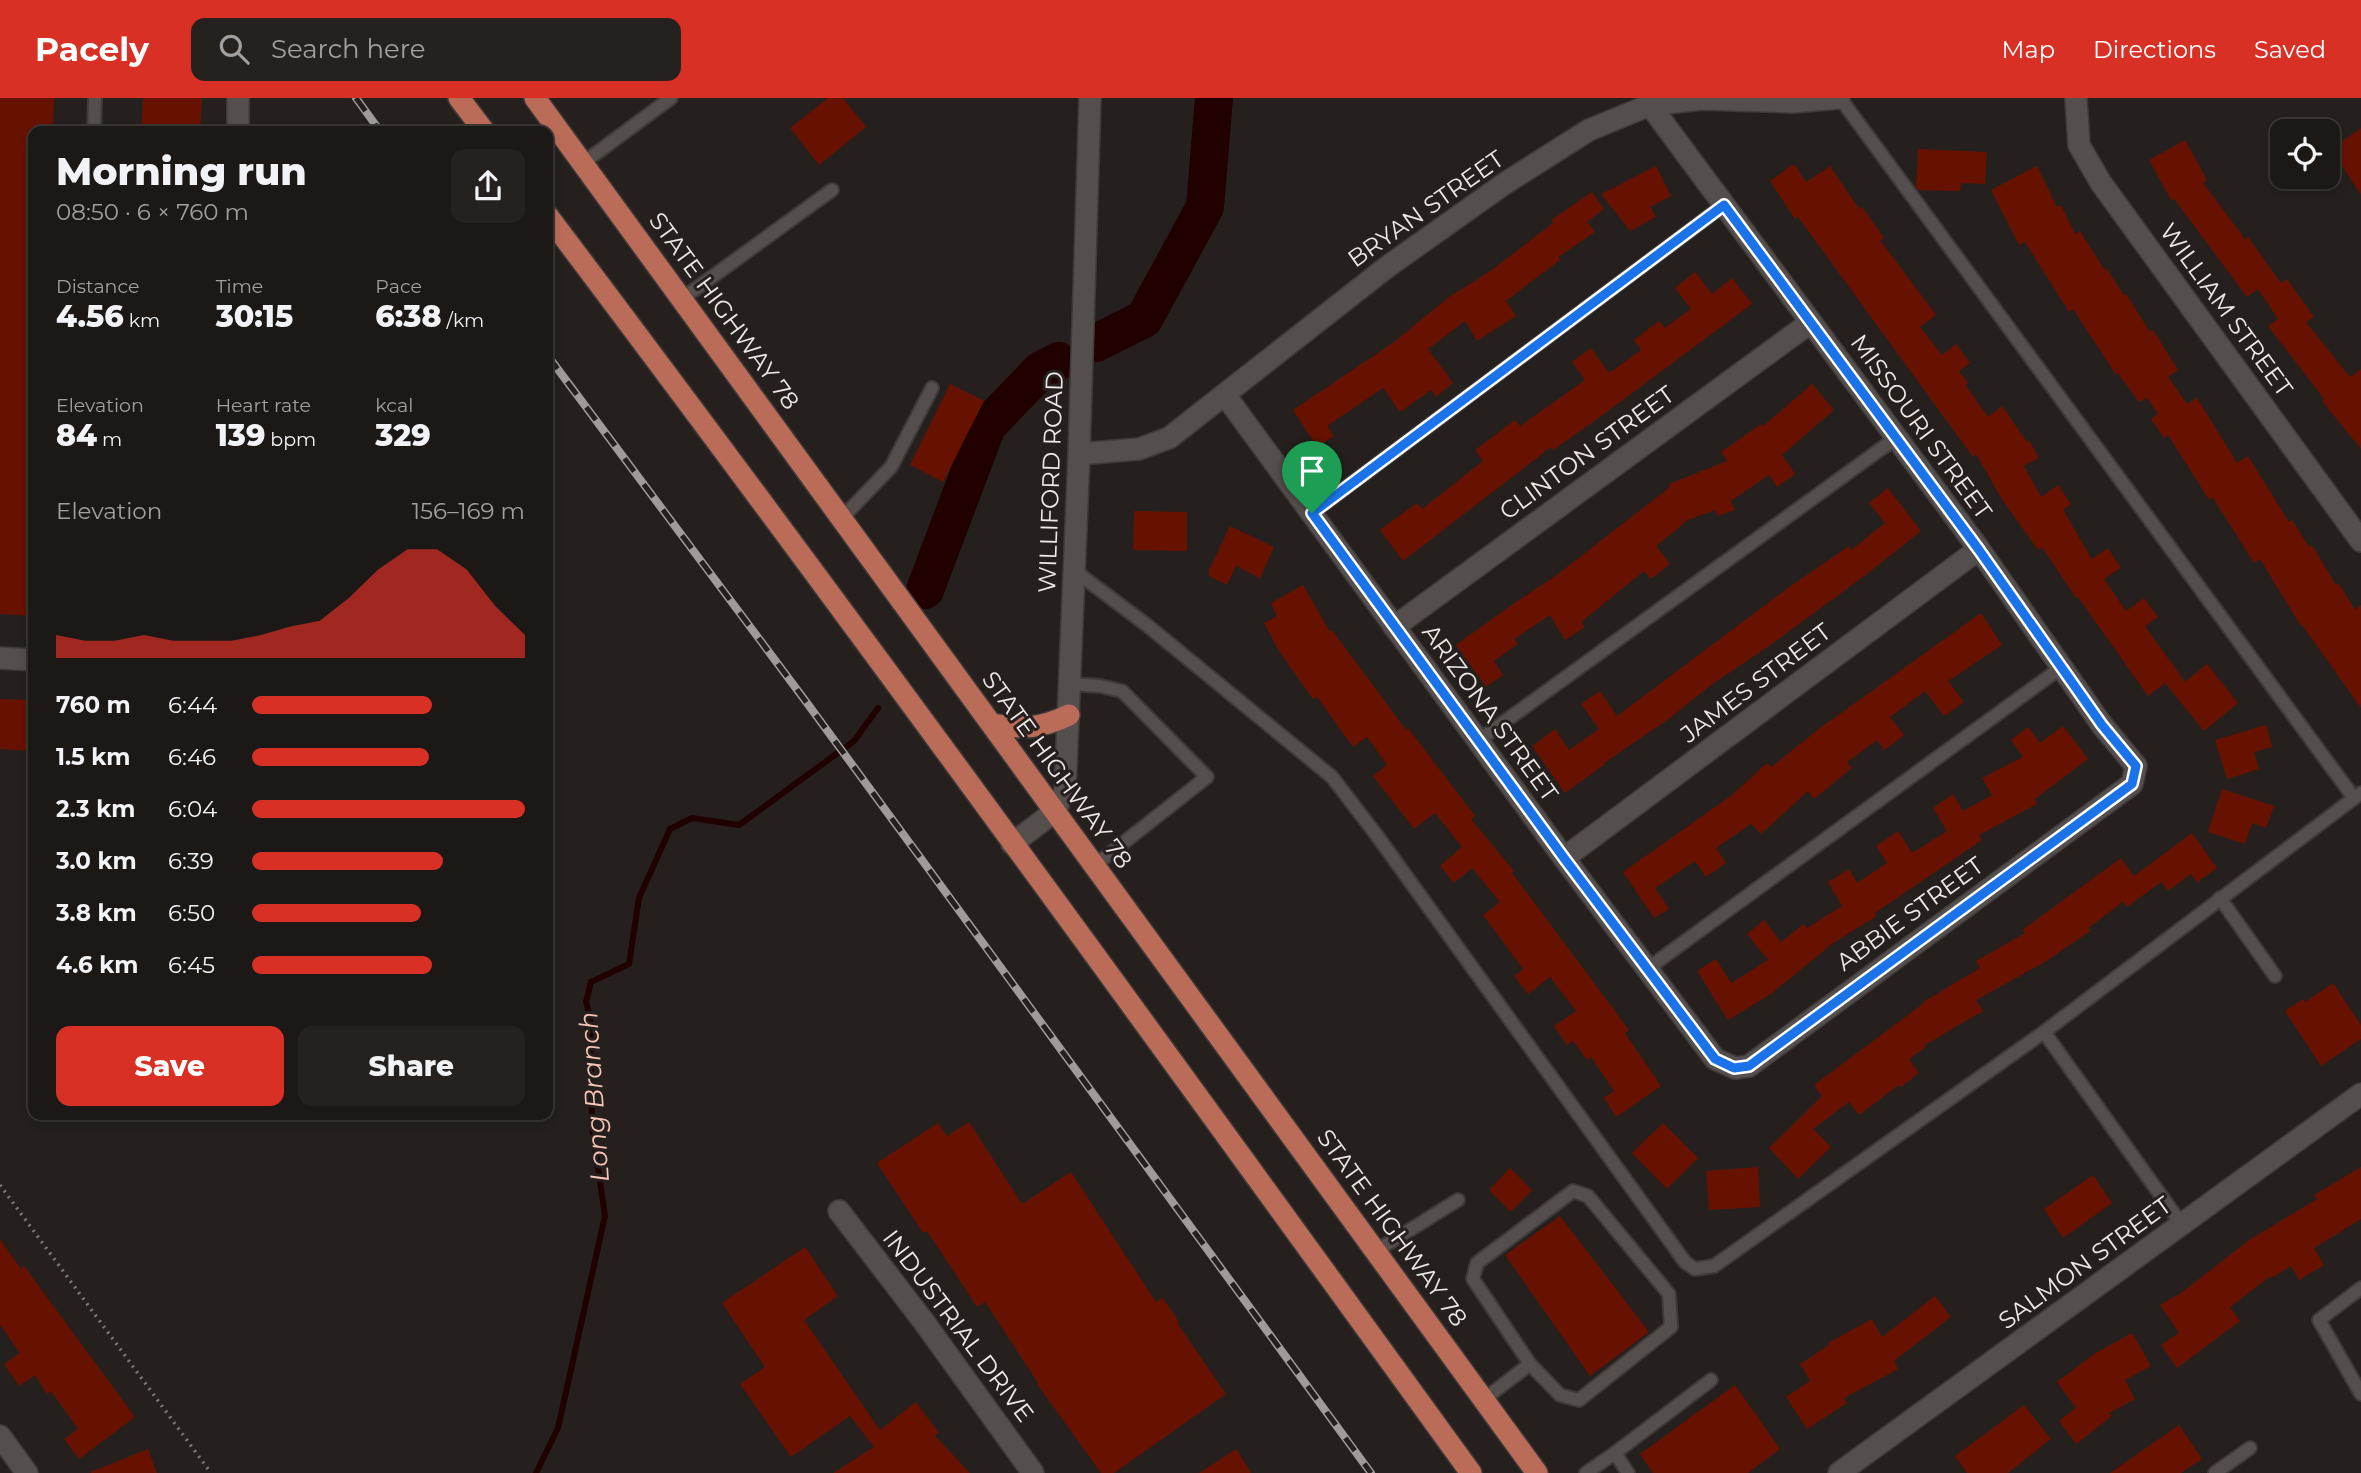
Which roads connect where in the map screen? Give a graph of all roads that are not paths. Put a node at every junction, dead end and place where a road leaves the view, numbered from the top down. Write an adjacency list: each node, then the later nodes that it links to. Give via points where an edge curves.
1 (96, 98): 11 (lane)
2 (239, 98): 12 (street)
3 (459, 98): 13 (main road)
4 (535, 98): 14 (main road, STATE HIGHWAY 78)
5 (671, 98): 14 (lane)
6 (1090, 98): 23 (street, WILLIFORD ROAD)
7 (1840, 98): 10 (street, BRYAN STREET, via 1793,102 1702,99); 38 (lane)
8 (2062, 98): 9 (street)
9 (2078, 98): 26 (street, WILLIAM STREET, via 2079,145 2101,183)
10 (1650, 106): 16 (street, MISSOURI STREET); 21 (street, BRYAN STREET, via 1589,130 1504,184 1387,267)
11 (94, 126)
12 (238, 126)
13 (480, 126)
14 (583, 163): 18 (main road, STATE HIGHWAY 78)
15 (832, 190): 18 (lane)
16 (1724, 205): 19 (street, MISSOURI STREET); 24 (lane)
17 (553, 223): 40 (main road)
18 (683, 298): 25 (main road, STATE HIGHWAY 78)
19 (1811, 322): 22 (street, MISSOURI STREET); 29 (street, CLINTON STREET)
20 (932, 388): 25 (lane, via 891,467)
21 (1225, 395): 23 (street, BRYAN STREET, via 1169,438 1139,449); 24 (street, ARIZONA STREET)
22 (1896, 438): 27 (street, MISSOURI STREET); 36 (lane)
23 (1079, 454): 28 (street, WILLIFORD ROAD)
24 (1312, 513): 29 (street, ARIZONA STREET)
25 (842, 518): 35 (main road, STATE HIGHWAY 78)
26 (2361, 541)
27 (1979, 550): 32 (street, MISSOURI STREET); 41 (street, JAMES STREET)
28 (1075, 571): 33 (street, WILLIFORD ROAD); 46 (lane, via 1332,777 1685,1262 1695,1269 1714,1266)
29 (1394, 627): 36 (street, ARIZONA STREET)
30 (0, 658): 31 (street)
31 (28, 660)
32 (2062, 667): 37 (street, MISSOURI STREET, via 2136,766); 44 (lane)
33 (1071, 684): 34 (street, WILLIFORD ROAD); 42 (lane, via 1122,691 1207,777)
34 (1069, 715): 35 (main road, via 1033,728); 39 (street, WILLIFORD ROAD, via 1065,791)
35 (992, 724): 39 (main road, STATE HIGHWAY 78)
36 (1478, 741): 41 (street, ARIZONA STREET)
37 (2132, 784): 47 (street, ABBIE STREET, via 1749,1066 1734,1068)
38 (2357, 796): 43 (lane)
39 (1054, 812): 40 (street); 42 (main road, STATE HIGHWAY 78)
40 (1012, 844): 63 (main road)
41 (1564, 858): 44 (street, ARIZONA STREET)
42 (1094, 866): 52 (main road, STATE HIGHWAY 78)
43 (2220, 898): 45 (lane); 46 (lane)
44 (1647, 969): 47 (street, ARIZONA STREET)
45 (2275, 976)
46 (2044, 1032): 51 (lane)
47 (1715, 1059)
48 (2361, 1094): 51 (street, SALMON STREET)
49 (1458, 1199): 52 (lane)
50 (839, 1212): 62 (street, INDUSTRIAL DRIVE)
51 (2182, 1225): 67 (street, SALMON STREET)
52 (1376, 1251): 57 (main road, STATE HIGHWAY 78)
53 (2361, 1288): 56 (lane, via 2319,1320)
54 (1530, 1364): 54 (lane, via 1473,1279 1477,1263 1573,1191 1588,1196 1670,1294 1671,1328 1579,1399 1560,1395); 57 (lane)
55 (1711, 1380): 60 (lane)
56 (2361, 1394)
57 (1483, 1400): 64 (main road, STATE HIGHWAY 78)
58 (0, 1436): 61 (street)
59 (2250, 1448): 68 (lane)
60 (1615, 1453): 65 (lane); 66 (lane)
61 (27, 1473)
62 (1033, 1473)
63 (1471, 1473)
64 (1537, 1473)
65 (1586, 1473)
66 (1628, 1473)
67 (1839, 1473)
68 (2216, 1473)

